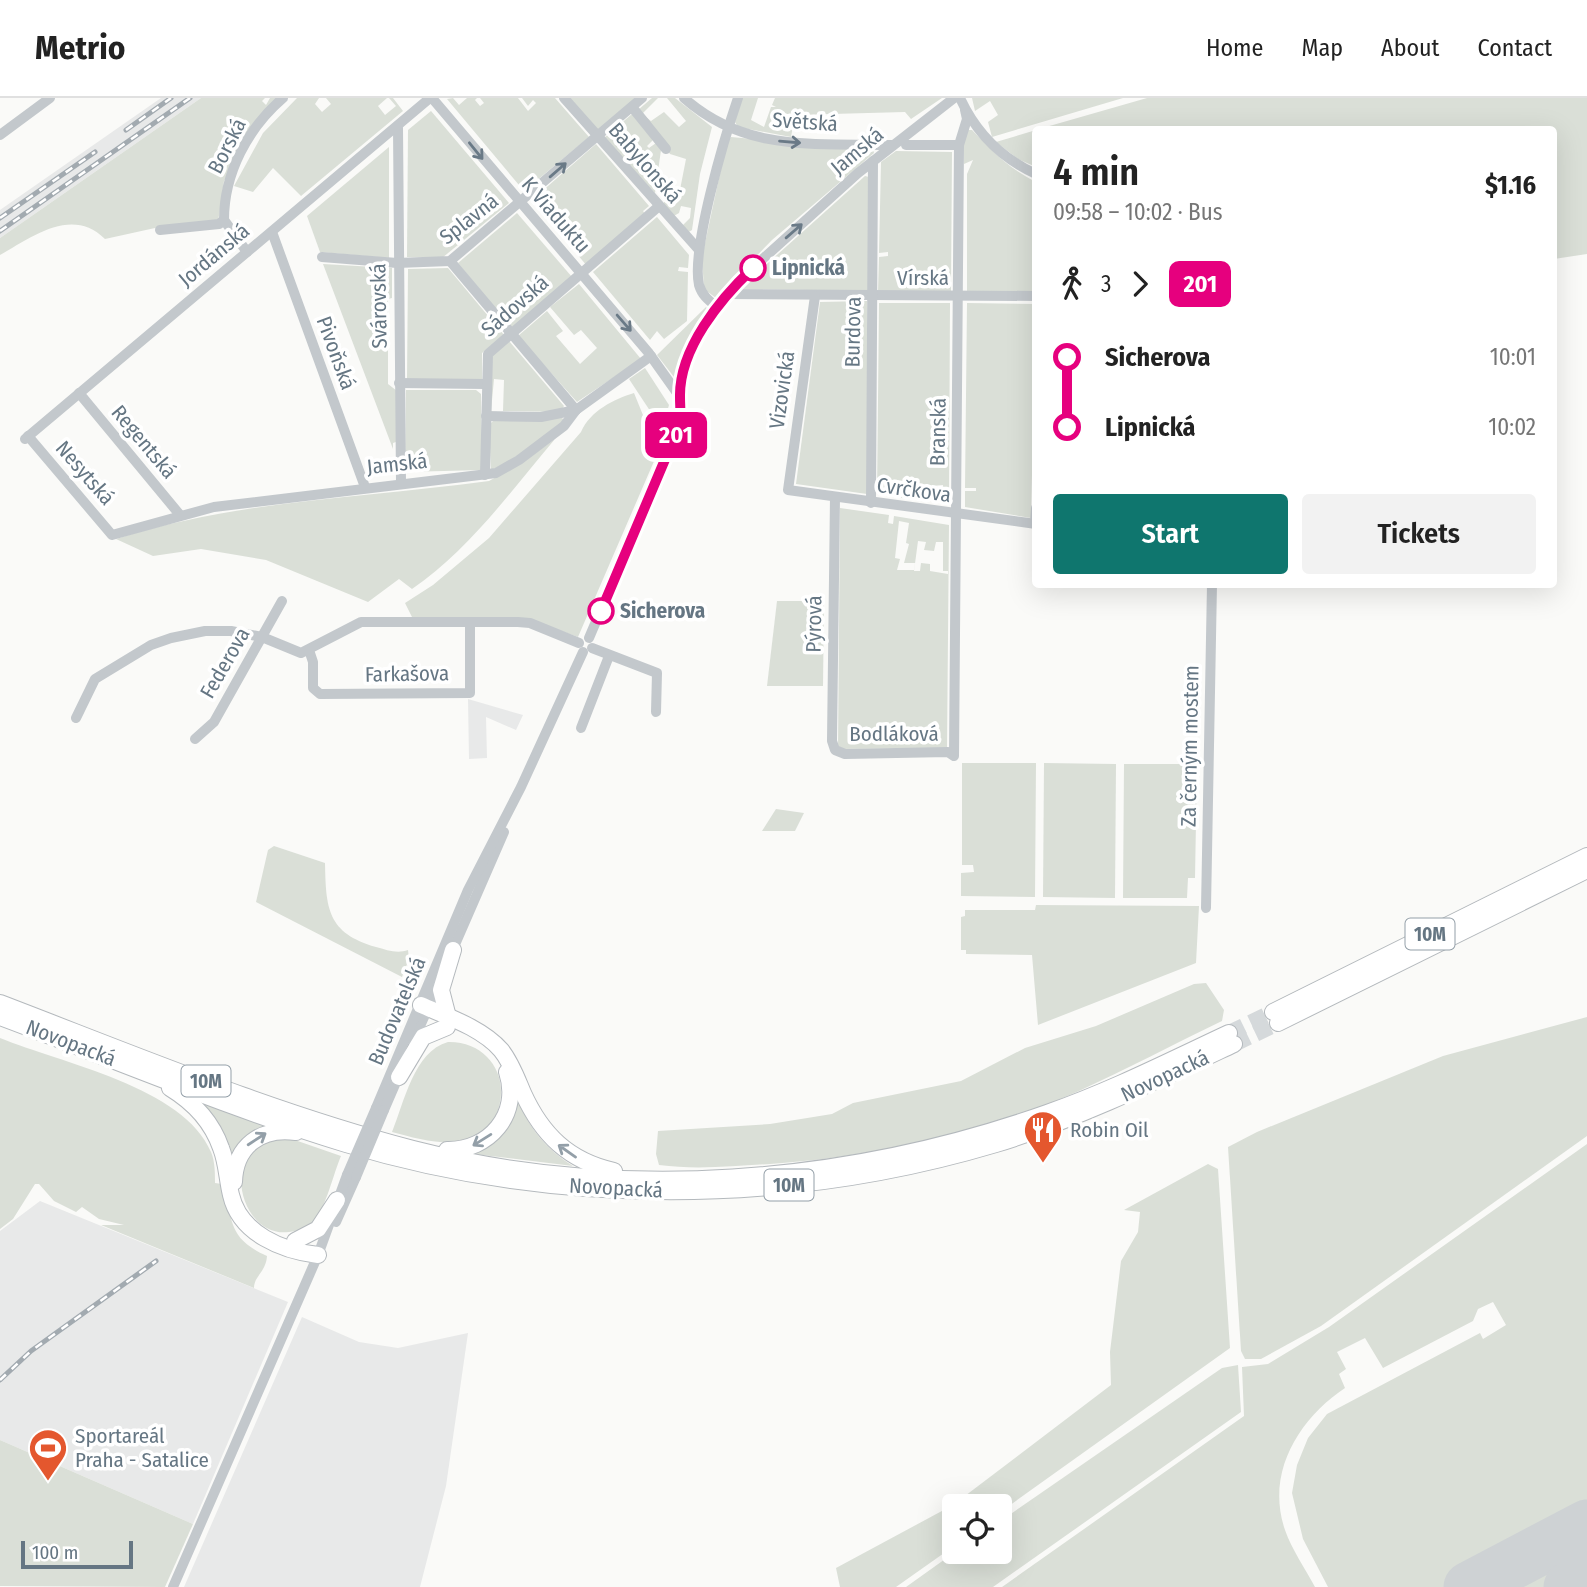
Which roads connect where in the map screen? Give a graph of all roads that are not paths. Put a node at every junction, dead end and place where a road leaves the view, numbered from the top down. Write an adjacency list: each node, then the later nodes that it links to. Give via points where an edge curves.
1 (50, 98): 14 (street)
2 (284, 98): 24 (street, Borská, via 243,148 226,191)
3 (431, 98): 12 (street, Jordánská); 22 (street, K Viaduktu, one-way to 22)
4 (564, 98): 15 (street, Babylonská)
5 (642, 98): 10 (street, Splavná)
6 (684, 98): 13 (street, Světská)
7 (738, 98): 13 (street)
8 (954, 98): 16 (street, Jamská)
9 (960, 98): 11 (street)
10 (632, 107): 15 (street, Splavná); 19 (street)
11 (965, 110): 18 (street, Branská); 21 (street, via 996,150)
12 (397, 128): 26 (street, Jordánská); 31 (street, Svárovská)
13 (728, 128): 16 (street, Světská, one-way to 16, via 784,142); 27 (street)
14 (0, 135)
15 (597, 137): 22 (street, Splavná, one-way to 15); 23 (street, Babylonská)
16 (893, 145): 20 (street, Jamská)
17 (906, 145): 18 (street)
18 (959, 145): 37 (street, Branská)
19 (666, 149)
20 (873, 161): 33 (street, Jamská, one-way to 20); 36 (street, Burdova)
21 (1032, 172)
22 (520, 203): 30 (street, Splavná); 32 (street, K Viaduktu)
23 (658, 207): 27 (street, Babylonská); 32 (street, Sádovská)
24 (224, 220): 25 (street); 28 (street)
25 (160, 230)
26 (272, 232): 28 (street, Jordánská); 50 (street, Pivoňská)
27 (699, 250): 38 (street, via 700,287)
28 (247, 252): 43 (street, Jordánská)
29 (322, 257): 31 (street, Splavná)
30 (450, 261): 31 (street, Splavná); 39 (street)
31 (397, 263): 41 (street, Svárovská)
32 (581, 275): 39 (street, Sádovská); 40 (street, K Viaduktu, one-way to 40)
33 (726, 294): 34 (street, Vírská); 38 (street)
34 (815, 296): 36 (street, Vírská); 51 (street, Vizovická)
35 (1032, 296): 37 (street, Vírská)
36 (873, 297): 37 (street, Vírská); 53 (street, Burdova)
37 (958, 297): 54 (street, Branská)
38 (716, 306): 44 (street, via 697,339)
39 (512, 333): 42 (street, Sádovská, via 488,354); 45 (street)
40 (651, 356): 44 (street); 45 (street, Jamská)
41 (399, 383): 42 (street); 49 (street, Svárovská)
42 (485, 384): 46 (street, Sádovská)
43 (79, 393): 47 (street, Jordánská); 55 (street, Regentská)
44 (680, 397): 62 (street, Budovatelská, via 680,424)
45 (576, 411): 46 (street); 48 (street, Jamská, via 564,426 519,460)
46 (486, 416): 48 (street, Sádovská)
47 (25, 438): 57 (street, Nesytská)
48 (485, 475): 49 (street, Jamská)
49 (401, 482): 50 (street, Jamská)
50 (365, 487): 55 (street, Jamská)
51 (788, 490): 52 (street, Cvrčkova)
52 (835, 497): 53 (street, Cvrčkova); 69 (street, Pýrová)
53 (871, 503): 54 (street, Cvrčkova)
54 (956, 515): 56 (street, Cvrčkova); 70 (street, Branská)
55 (180, 516): 57 (street, Jamská)
56 (1032, 524)
57 (112, 535)
58 (1212, 588): 74 (street, Za černým mostem)
59 (282, 601): 61 (street, Federova)
60 (470, 622): 62 (street, via 530,623); 63 (street, via 361,622); 63 (street, Farkašova, via 470,693 316,693)
61 (262, 637): 63 (street, via 297,652); 66 (street, via 205,631 151,645 95,679); 68 (street, Federova, via 214,722)
62 (586, 645): 64 (street); 71 (street, Budovatelská)
63 (309, 650)
64 (609, 656): 65 (street, via 657,674); 67 (street)
65 (656, 712)
66 (76, 718)
67 (581, 728)
68 (195, 739)
69 (835, 750): 70 (street, Bodláková, via 845,754 948,752)
70 (954, 756)
71 (521, 787): 75 (street, Budovatelská); 77 (street, Budovatelská, via 472,882)
72 (1587, 856): 73 (highway, 10M, via 1276,1017)
73 (1587, 870)
74 (1206, 908)
75 (453, 950): 77 (street, Budovatelská); 79 (highway, via 441,990)
76 (0, 1003): 84 (highway, Novopacká / 10M, via 330,1126)
77 (423, 1011): 79 (highway); 81 (street, Budovatelská); 82 (street, Budovatelská)
78 (0, 1017): 80 (highway, Novopacká / 10M)
79 (447, 1022): 81 (highway, via 423,1037); 84 (highway, one-way to 84, via 497,1054 510,1079 510,1101 500,1126 480,1143 459,1150); 86 (highway, one-way to 79, via 595,1166 559,1146 536,1120 500,1049)
80 (134, 1067): 83 (highway, Novopacká / 10M); 89 (highway, via 188,1100 209,1124 221,1146 231,1195 243,1222 270,1241)
81 (399, 1077): 82 (street, Budovatelská)
82 (380, 1109): 85 (street, Budovatelská, bridge)
83 (326, 1137): 86 (highway, Novopacká / 10M, via 449,1169 582,1188 696,1191 802,1184 899,1168 998,1143 1110,1102 1232,1038 1049,1112 947,1144 802,1171); 88 (highway, one-way to 83, via 268,1234 247,1217 236,1196 237,1163 251,1141 271,1131)
84 (416, 1149): 86 (highway, Novopacká / 10M, via 526,1170)
85 (352, 1176): 87 (street, Budovatelská); 89 (street, Budovatelská)
86 (654, 1179)
87 (337, 1200): 88 (highway, via 318,1229); 89 (street, Budovatelská)
88 (295, 1241): 89 (highway)
89 (318, 1255): 90 (street, Budovatelská)
90 (173, 1587)

